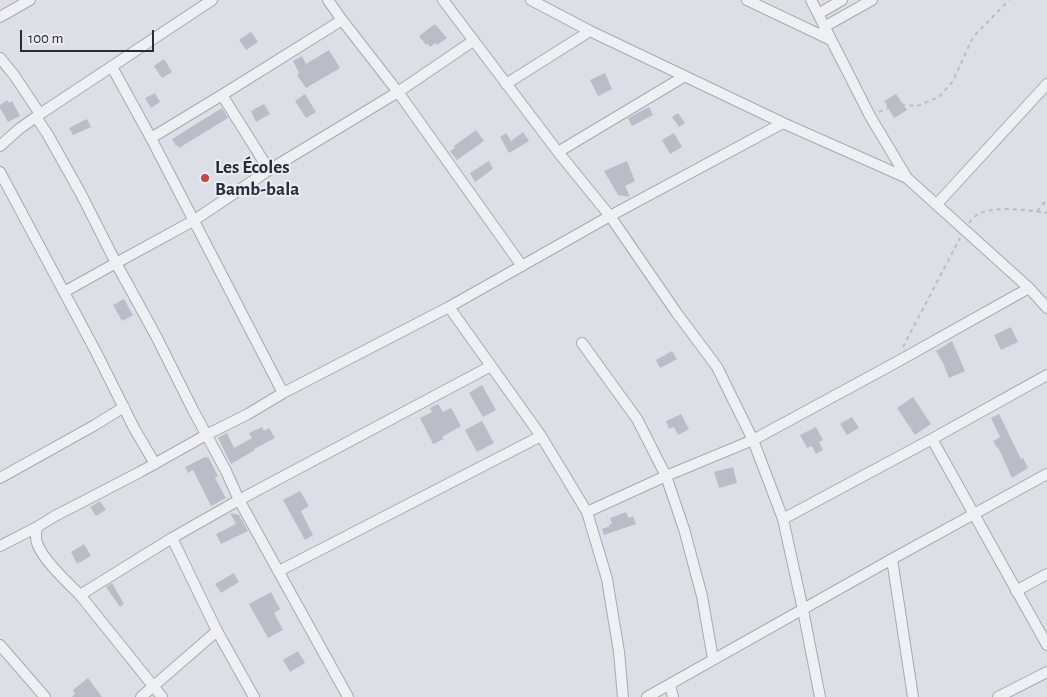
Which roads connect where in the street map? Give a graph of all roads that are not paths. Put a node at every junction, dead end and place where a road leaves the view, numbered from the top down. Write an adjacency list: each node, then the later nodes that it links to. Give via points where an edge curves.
1 (30, 0): 11 (street)
2 (212, 0): 18 (street)
3 (328, 0): 12 (street)
4 (443, 0): 16 (street)
5 (531, 0): 14 (street)
6 (747, 0): 15 (street)
7 (811, 0): 10 (street)
8 (842, 0): 10 (street)
9 (872, 0): 13 (street)
10 (818, 14): 13 (street)
11 (0, 17)
12 (342, 20): 22 (street); 23 (street)
13 (824, 27): 15 (street)
14 (590, 31): 19 (street); 20 (street)
15 (831, 40): 31 (street, via 870,116)
16 (473, 41): 20 (street); 22 (street)
17 (0, 58): 24 (street)
18 (112, 66): 24 (street); 26 (street)
19 (685, 76): 25 (street); 28 (street)
20 (506, 84): 28 (street)
21 (1047, 84): 32 (street)
22 (398, 92): 29 (street); 36 (street)
23 (222, 95): 26 (street); 29 (street)
24 (38, 115): 27 (street); 35 (street)
25 (783, 123): 31 (street); 33 (street)
26 (151, 138): 34 (street)
27 (0, 146)
28 (558, 152): 33 (street)
29 (270, 170): 34 (street)
30 (0, 172): 38 (street)
31 (907, 178): 32 (street)
32 (937, 204): 37 (street)
33 (610, 216): 36 (street); 49 (street, via 717,367)
34 (193, 221): 35 (street); 44 (street)
35 (116, 263): 38 (street); 46 (street)
36 (522, 266): 39 (street)
37 (1029, 288): 40 (street); 49 (street)
38 (64, 292): 45 (street)
39 (449, 307): 42 (street); 44 (street)
40 (1047, 308)
41 (582, 343): 52 (street, via 637,419)
42 (491, 366): 47 (street); 54 (street)
43 (1047, 375): 48 (street)
44 (284, 393): 46 (street)
45 (124, 407): 50 (street); 53 (street)
46 (206, 435): 50 (street); 54 (street)
47 (541, 436): 55 (street); 62 (street)
48 (932, 439): 56 (street); 57 (street)
49 (753, 440): 52 (street); 57 (street)
50 (155, 464): 58 (street)
51 (1047, 474): 56 (street)
52 (666, 476): 55 (street); 70 (street, via 702,596)
53 (0, 478)
54 (240, 500): 59 (street); 62 (street)
55 (587, 512): 79 (street, via 607,579)
56 (973, 514): 61 (street); 64 (street)
57 (783, 518): 66 (street)
58 (37, 527): 60 (street); 65 (street, via 35,536 40,549)
59 (172, 538): 65 (street); 67 (street)
60 (0, 546)
61 (892, 559): 66 (street); 83 (street)
62 (279, 571): 78 (street)
63 (1047, 574): 64 (street)
64 (1016, 591): 69 (street)
65 (80, 595): 73 (street)
66 (803, 610): 70 (street); 82 (street)
67 (217, 631): 73 (street); 77 (street)
68 (0, 645): 74 (street)
69 (1047, 645)
70 (713, 659): 72 (street)
71 (1047, 672): 84 (street)
72 (670, 685): 80 (street); 81 (street)
73 (153, 687): 75 (street); 76 (street)
74 (45, 697)
75 (141, 697)
76 (162, 697)
77 (254, 697)
78 (348, 697)
79 (623, 697)
80 (647, 697)
81 (673, 697)
82 (820, 697)
83 (913, 697)
84 (999, 697)

